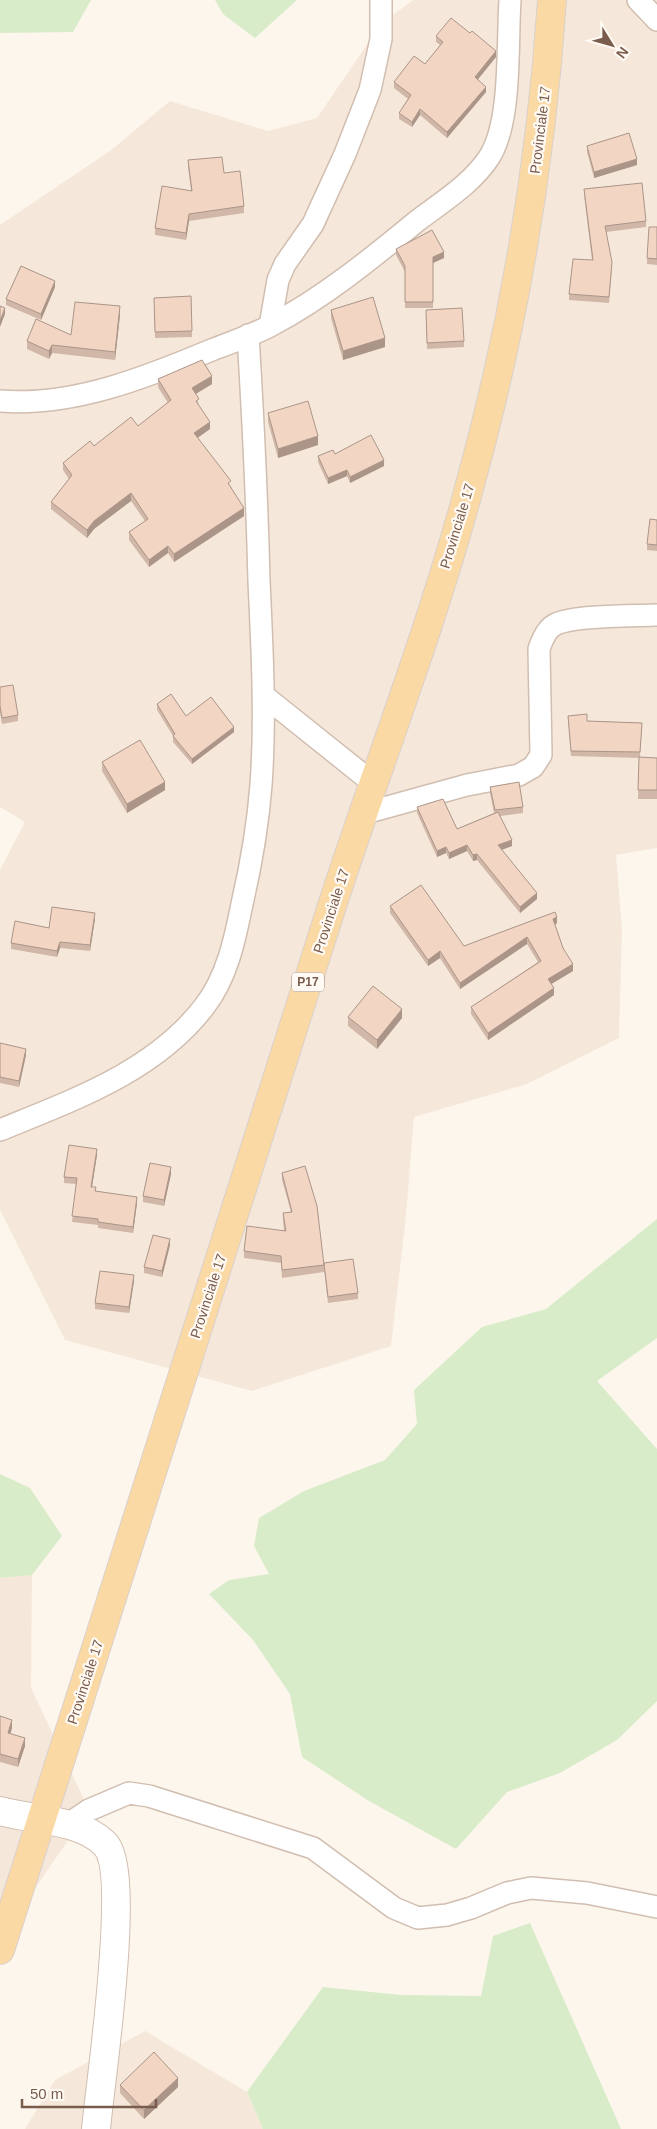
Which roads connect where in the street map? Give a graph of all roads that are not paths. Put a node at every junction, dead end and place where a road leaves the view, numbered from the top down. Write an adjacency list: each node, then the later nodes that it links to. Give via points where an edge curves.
1 (381, 0): 6 (street, via 381,38 370,90 313,224 285,264 278,280)
2 (510, 0): 6 (street, via 504,110 500,134 490,156 472,178 376,254)
3 (552, 0): 11 (main road, Provinciale 17 / P17, via 547,76 531,207 510,323 468,492)
4 (638, 0): 5 (street)
5 (657, 20)
6 (270, 326): 7 (street)
7 (248, 335): 8 (street, via 159,372 63,399); 10 (street)
8 (0, 400)
9 (657, 615): 12 (street, via 572,620 554,624 544,635 539,649 541,754 533,767 520,775)
10 (263, 694): 11 (street); 13 (street, via 261,786 250,869 228,961 205,1006 186,1028 121,1077)
11 (373, 782): 12 (main road, Provinciale 17 / P17)
12 (362, 814): 15 (main road, Provinciale 17 / P17)
13 (0, 1130)
14 (0, 1811): 15 (street)
15 (41, 1820): 16 (street); 18 (main road, Provinciale 17 / P17)
16 (67, 1825): 17 (street, via 89,1810 129,1793 149,1796 302,1843 323,1854 394,1908 418,1918 447,1915 507,1893 532,1888 587,1893); 19 (street, via 106,1844 113,1860 117,1890 109,2014)
17 (657, 1908)
18 (0, 1950)
19 (96, 2129)

